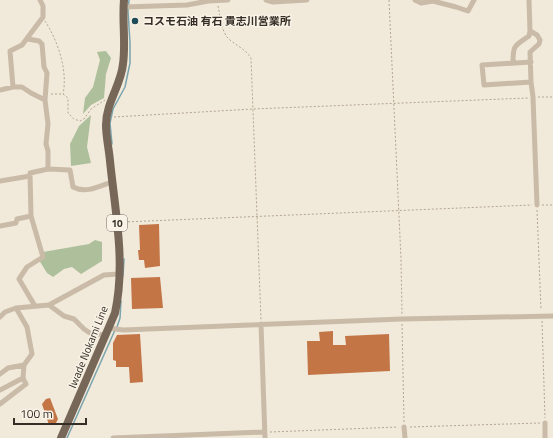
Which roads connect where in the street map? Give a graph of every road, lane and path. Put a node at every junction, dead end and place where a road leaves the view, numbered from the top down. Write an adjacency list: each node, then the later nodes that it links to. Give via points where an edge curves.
1 (40, 0): 11 (street)
2 (228, 0): 9 (street)
3 (266, 0): 4 (street)
4 (307, 0)
5 (389, 0): 25 (path)
6 (415, 0): 7 (street, via 421,3 433,1 468,11)
7 (474, 0)
8 (528, 0): 12 (street)
9 (217, 1): 10 (street, via 187,5); 26 (path, via 224,31 251,58)
10 (124, 4): 22 (main road, Iwade Nokami Line / 10, via 123,64)
11 (43, 17): 13 (street); 20 (path, via 53,34 61,57)
12 (530, 31): 14 (street, via 540,40 530,52); 15 (street, via 529,36 513,49)
13 (28, 39): 17 (street, via 10,51); 19 (street, via 42,44 47,73)
14 (531, 62): 15 (street); 16 (street)
15 (513, 63): 16 (street, via 482,65 484,85)
16 (531, 82): 23 (street)
17 (13, 87): 18 (street); 24 (street, via 22,87)
18 (0, 90)
19 (46, 93): 20 (path); 24 (street)
20 (63, 94): 22 (path, via 68,98 68,113 80,121 91,109)
21 (553, 97): 23 (path)
22 (112, 98): 27 (main road, Iwade Nokami Line / 10)
23 (533, 98): 25 (path); 32 (street)
24 (45, 100): 28 (street)
25 (394, 104): 26 (path); 34 (path)
26 (253, 109): 27 (path); 36 (path)
27 (107, 117): 31 (main road, Iwade Nokami Line / 10)
28 (48, 169): 29 (street, via 30,173); 31 (street, via 70,170 73,187 79,190 88,190)
29 (30, 176): 30 (street); 35 (street)
30 (0, 181)
31 (112, 182): 37 (main road, Iwade Nokami Line / 10)
32 (537, 205): 33 (path); 34 (path); 43 (path)
33 (553, 205)
34 (398, 210): 36 (path); 46 (path)
35 (31, 216): 38 (street, via 17,219 16,223); 41 (street, via 43,257 27,267 19,279)
36 (257, 216): 37 (path); 47 (path)
37 (117, 222): 39 (main road, Iwade Nokami Line / 10)
38 (0, 226)
39 (119, 274): 40 (street, via 104,275); 48 (main road, Iwade Nokami Line / 10, via 119,296)
40 (49, 305): 41 (street); 48 (street, via 64,316 74,319 90,333)
41 (35, 306): 42 (street)
42 (16, 308): 45 (street); 49 (street, via 27,327 32,354)
43 (542, 316): 44 (street); 46 (street); 54 (path)
44 (553, 316)
45 (0, 317)
46 (402, 319): 47 (street); 55 (path)
47 (261, 324): 48 (street); 56 (street)
48 (108, 331): 57 (main road, Iwade Nokami Line / 10)
49 (24, 365): 50 (street, via 8,368); 51 (street)
50 (0, 374)
51 (23, 378): 52 (street); 53 (street, via 26,384)
52 (0, 390)
53 (0, 404)
54 (545, 423): 55 (path); 61 (street)
55 (404, 427): 56 (path); 60 (street)
56 (265, 432): 58 (street); 59 (street)
57 (61, 438)
58 (113, 438)
59 (265, 438)
60 (405, 438)
61 (546, 438)

